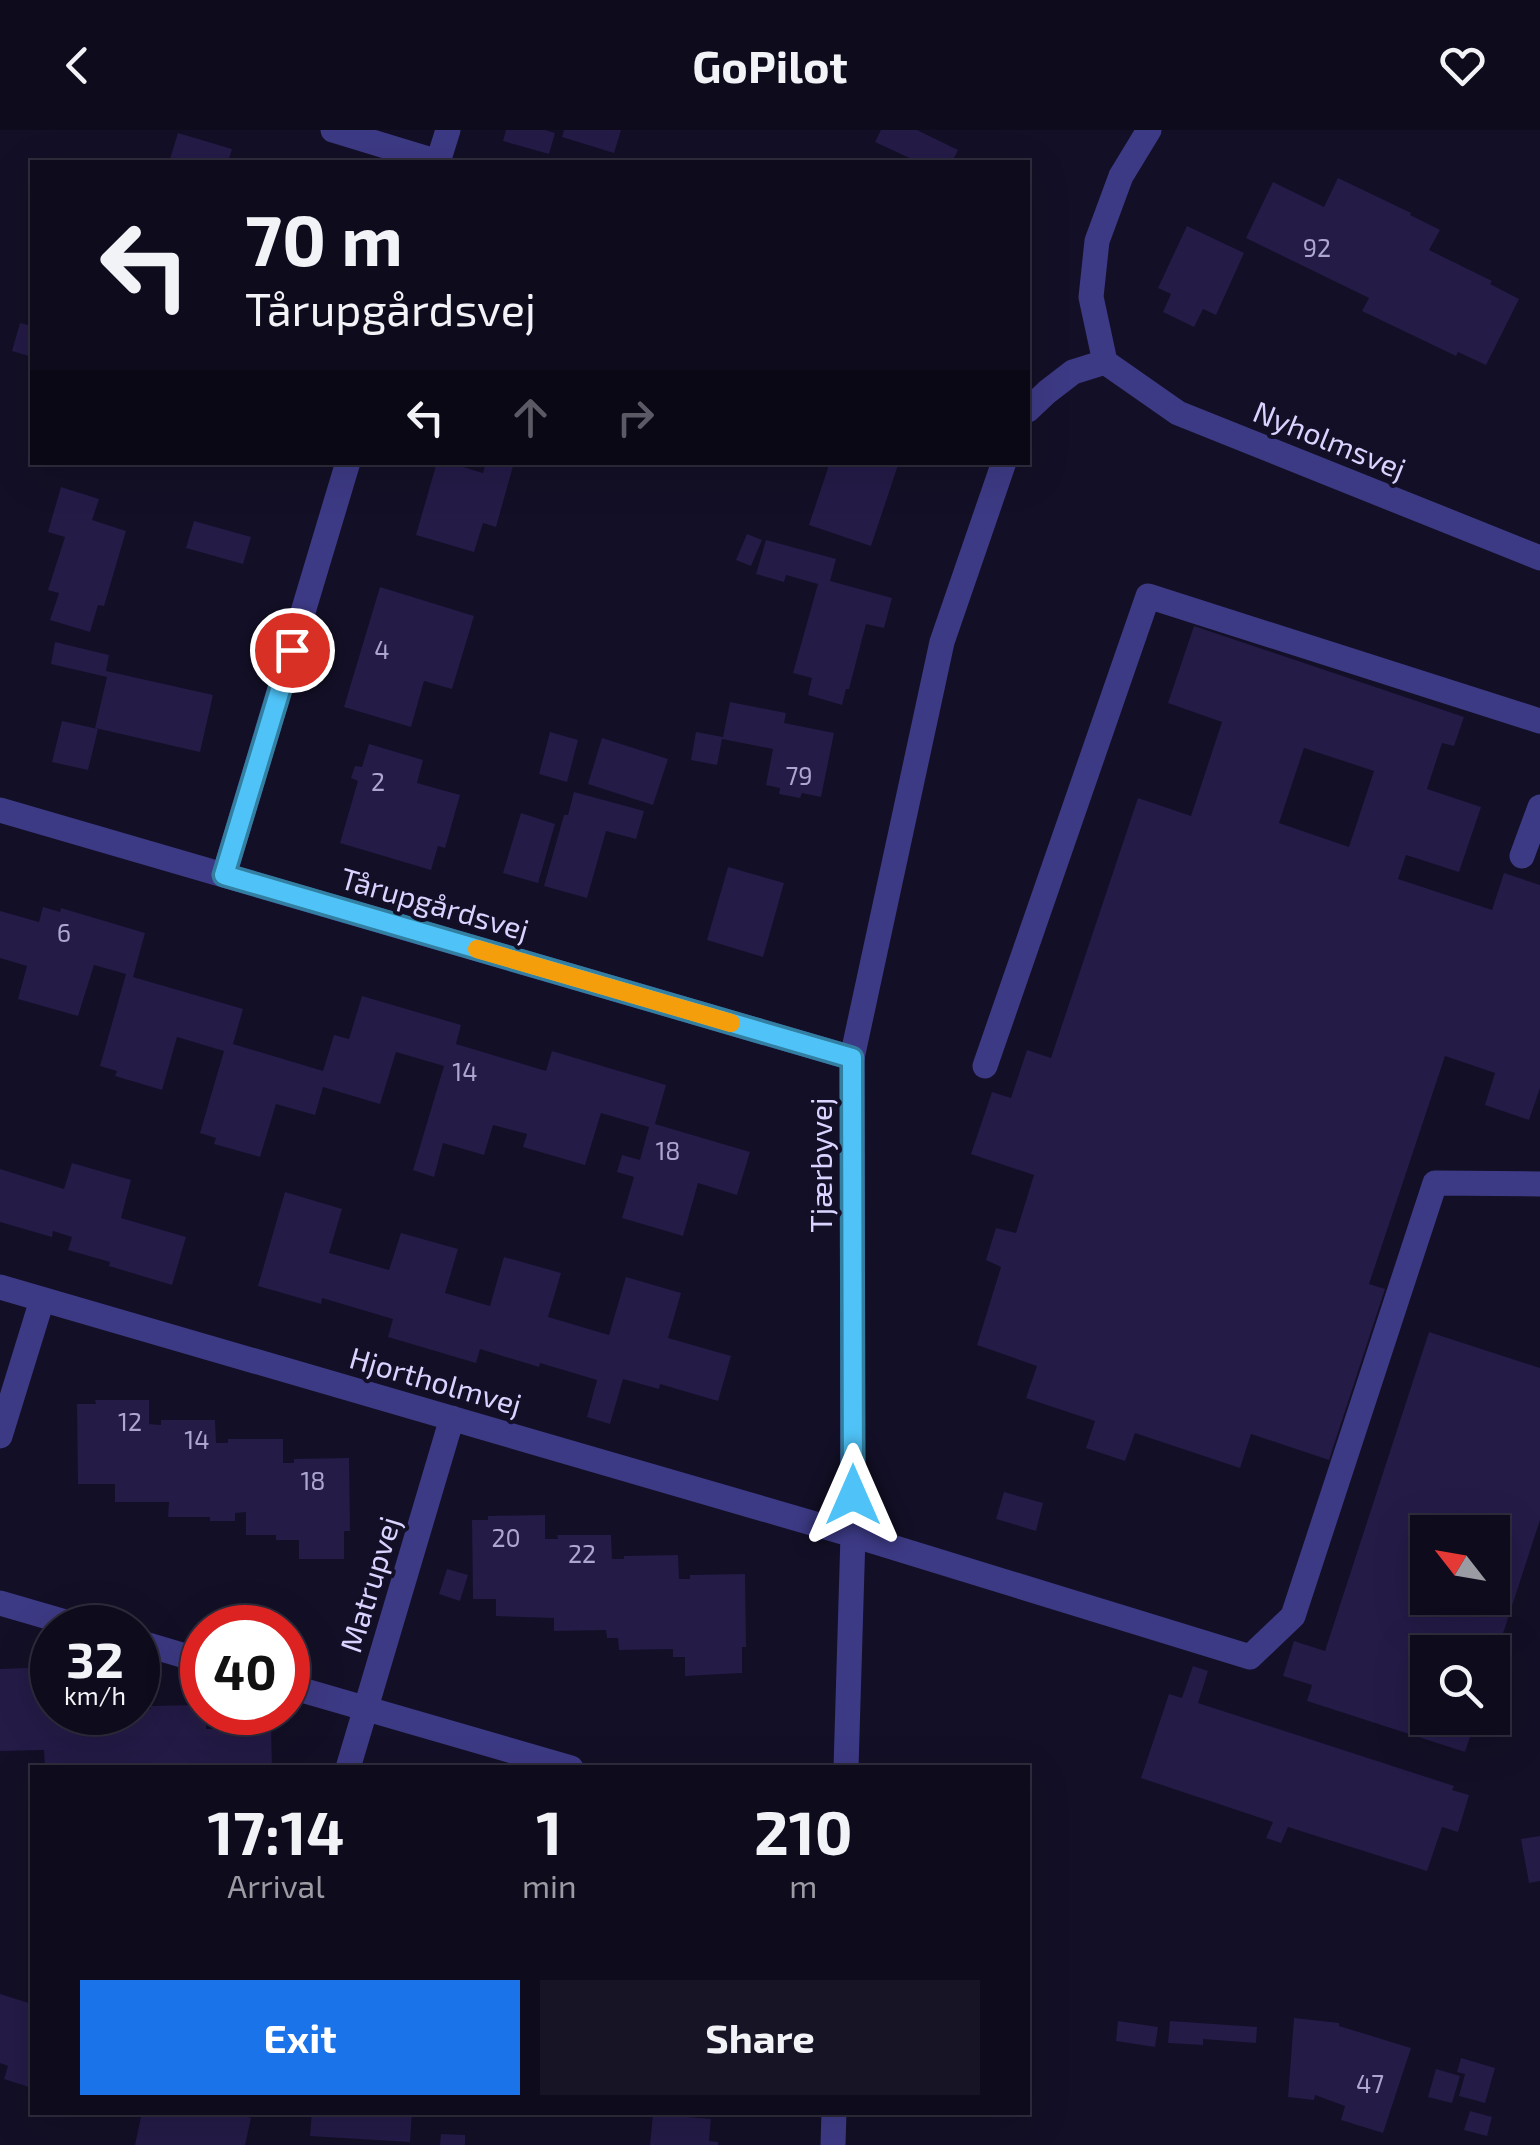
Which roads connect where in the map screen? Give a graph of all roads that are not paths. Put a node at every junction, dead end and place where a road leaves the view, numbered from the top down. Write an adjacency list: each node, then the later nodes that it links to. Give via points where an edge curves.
1 (333, 130): 4 (street)
2 (448, 130): 5 (street)
3 (1149, 130): 6 (street, via 1121,176 1097,241 1091,298)
4 (431, 160)
5 (439, 160)
6 (1105, 362): 7 (street, via 1073,372); 10 (street, Nyholmsvej, via 1178,413)
7 (1030, 408)
8 (347, 465): 15 (street)
9 (1003, 465): 16 (street, Tjærbyvej, via 942,642)
10 (1540, 558)
11 (1540, 720): 17 (street, via 1148,596)
12 (1540, 808): 14 (street)
13 (0, 810): 15 (street, Tårupgårdsvej)
14 (1522, 856)
15 (224, 875): 16 (street, Tårupgårdsvej)
16 (852, 1058): 23 (street, Tjærbyvej)
17 (985, 1066)
18 (1540, 1184): 23 (street, Hjortholmvej, via 1434,1183 1293,1616 1250,1657)
19 (0, 1287): 20 (street, Hjortholmvej)
20 (42, 1300): 21 (street, Hjortholmvej); 22 (street)
21 (452, 1418): 23 (street, Hjortholmvej); 27 (street, Matrupvej)
22 (0, 1436)
23 (854, 1535): 30 (street, Tjærbyvej)
24 (0, 1602): 25 (street)
25 (30, 1611)
26 (310, 1692): 27 (street)
27 (366, 1708): 28 (street, Matrupvej); 29 (street)
28 (349, 1765)
29 (560, 1765)
30 (846, 1765)
31 (834, 2115): 32 (street)
32 (833, 2145)

